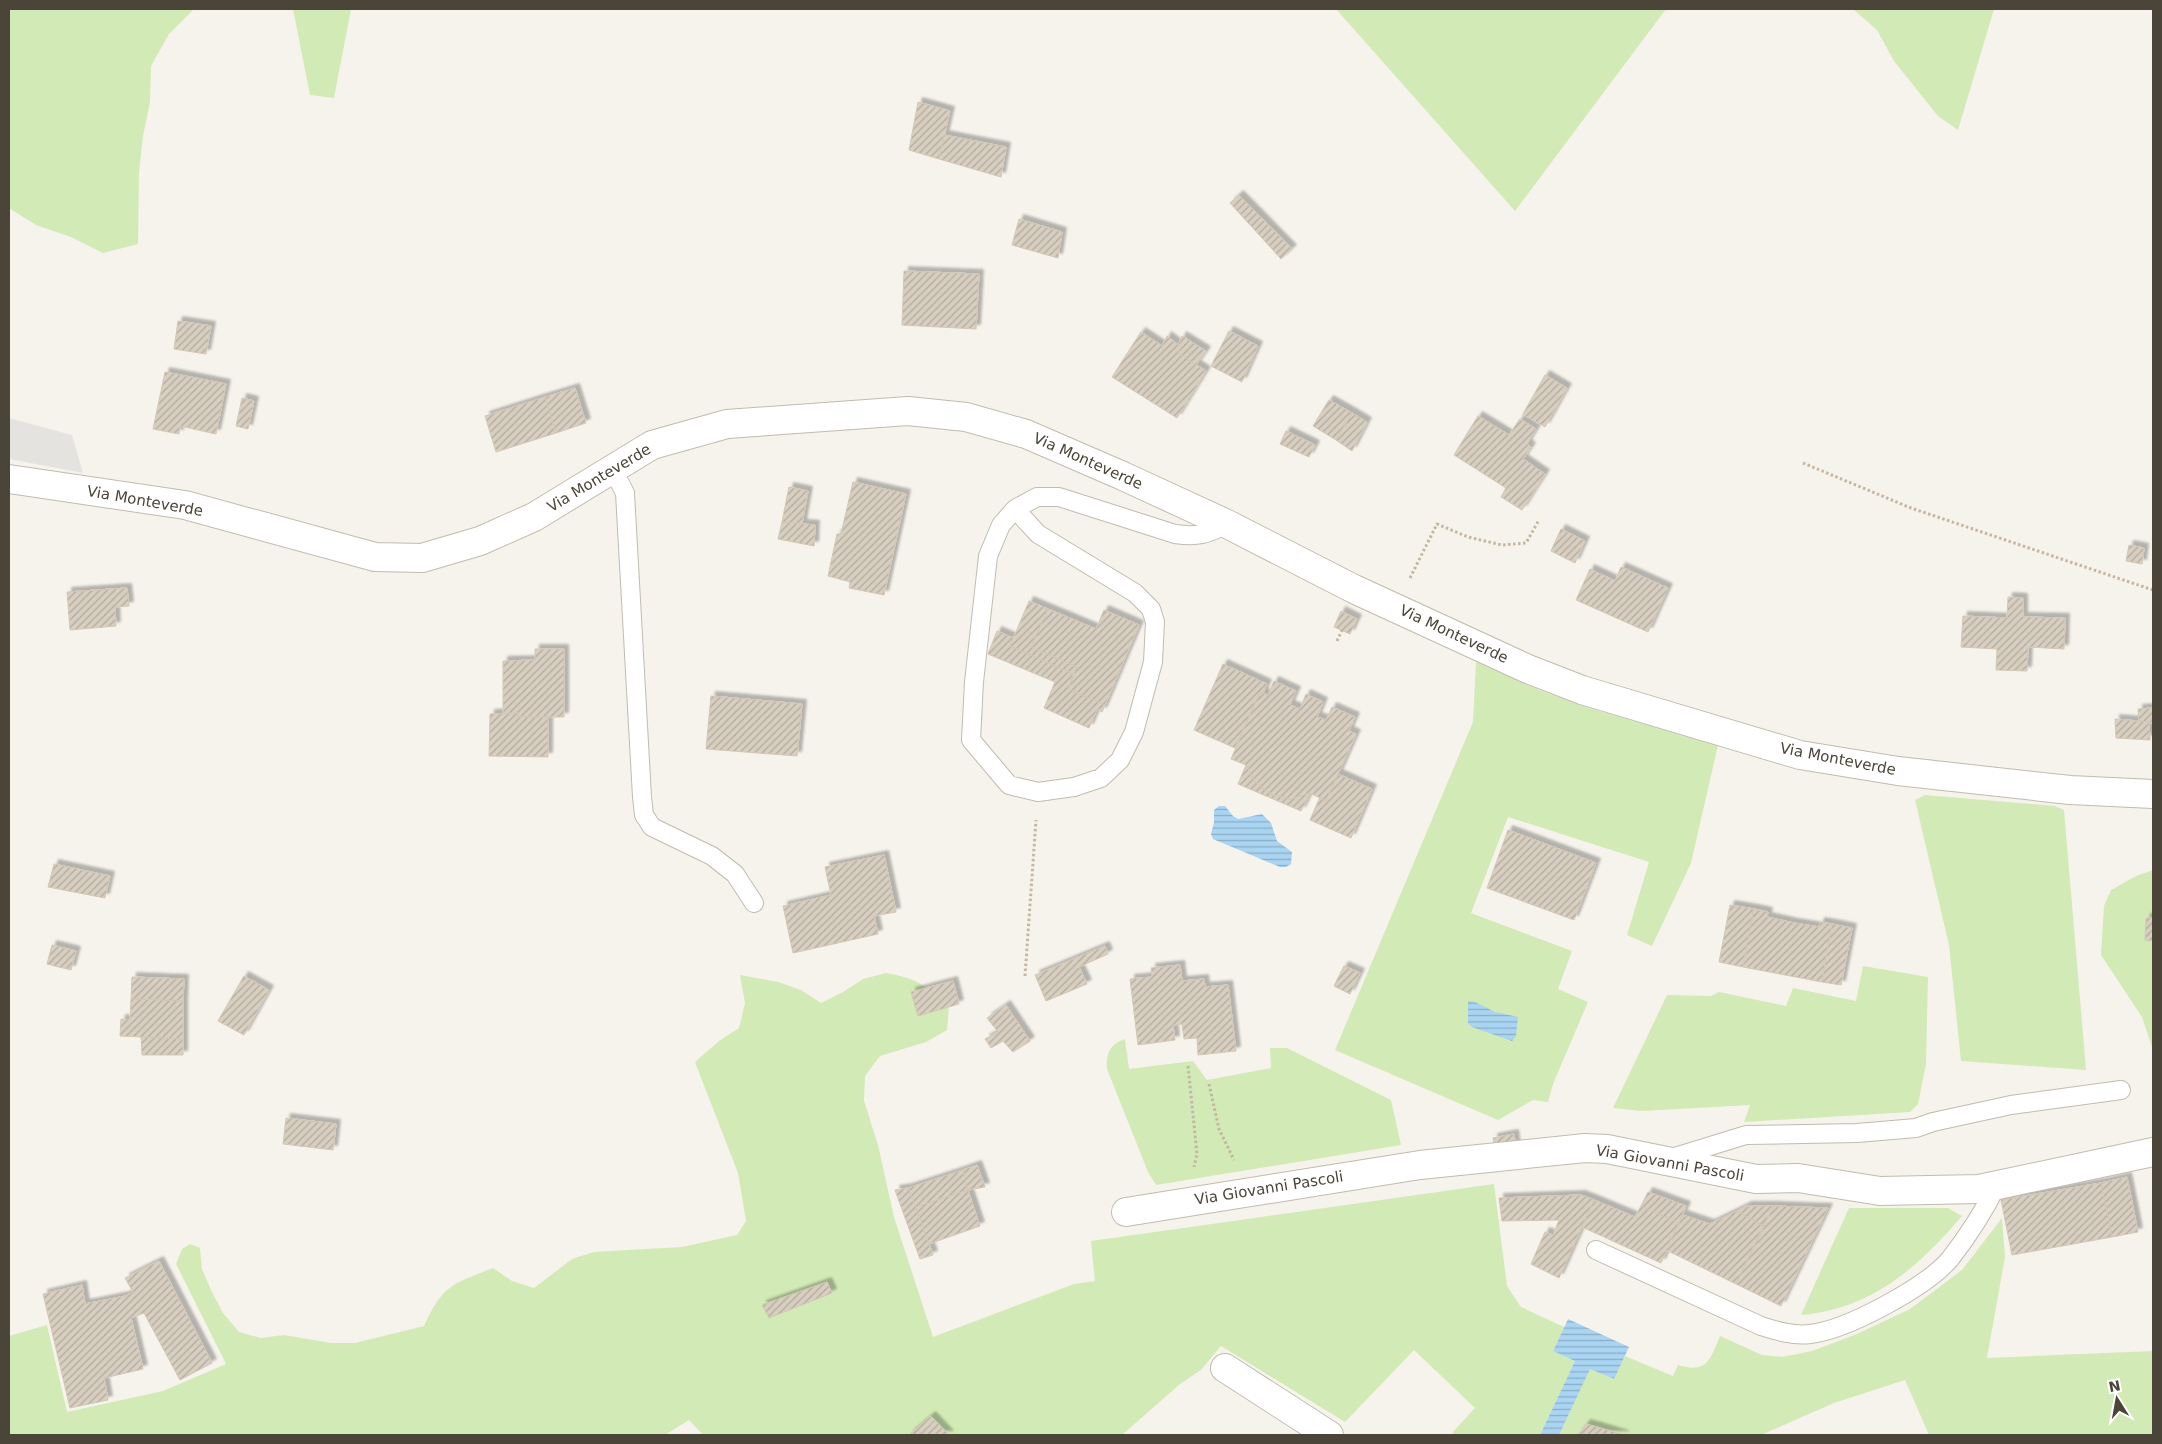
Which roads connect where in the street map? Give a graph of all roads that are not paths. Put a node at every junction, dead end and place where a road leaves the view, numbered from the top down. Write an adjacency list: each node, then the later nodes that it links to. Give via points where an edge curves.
1 (612, 468): 2 (street, Via Monteverde, via 534,518 480,541 422,558 375,557 185,505); 4 (street, Via Monteverde, via 652,445 727,424 918,412 966,417 1026,434); 6 (lane, via 626,493 644,815 652,828 712,856 735,874)
2 (9, 480)
3 (1015, 509): 3 (lane, via 1038,534 1135,593 1151,609 1155,622 1152,662 1134,732 1120,760 1101,778 1074,787 1038,792 1009,785 971,740 988,556 1001,525); 4 (lane, via 1037,497 1059,497 1175,534 1194,536)
4 (1227, 524): 5 (street, Via Monteverde, via 1354,589 1528,669 1582,690 1800,755 1898,771 2070,790)
5 (2153, 794)
6 (754, 903)
7 (2121, 1090): 9 (lane, via 2011,1105 1916,1128 1857,1133 1746,1135)
8 (2153, 1152): 10 (street, Via Giovanni Pascoli)
9 (1665, 1160): 10 (street, Via Giovanni Pascoli, via 1756,1179 1798,1178 1880,1191 1979,1189); 11 (street, Via Giovanni Pascoli, via 1585,1148 1420,1165)
10 (1997, 1185): 12 (lane, via 1948,1260 1917,1285 1873,1313 1810,1334 1784,1333 1761,1326)
11 (1126, 1212)
12 (1596, 1250)
13 (1225, 1368): 14 (street)
14 (1329, 1435)

